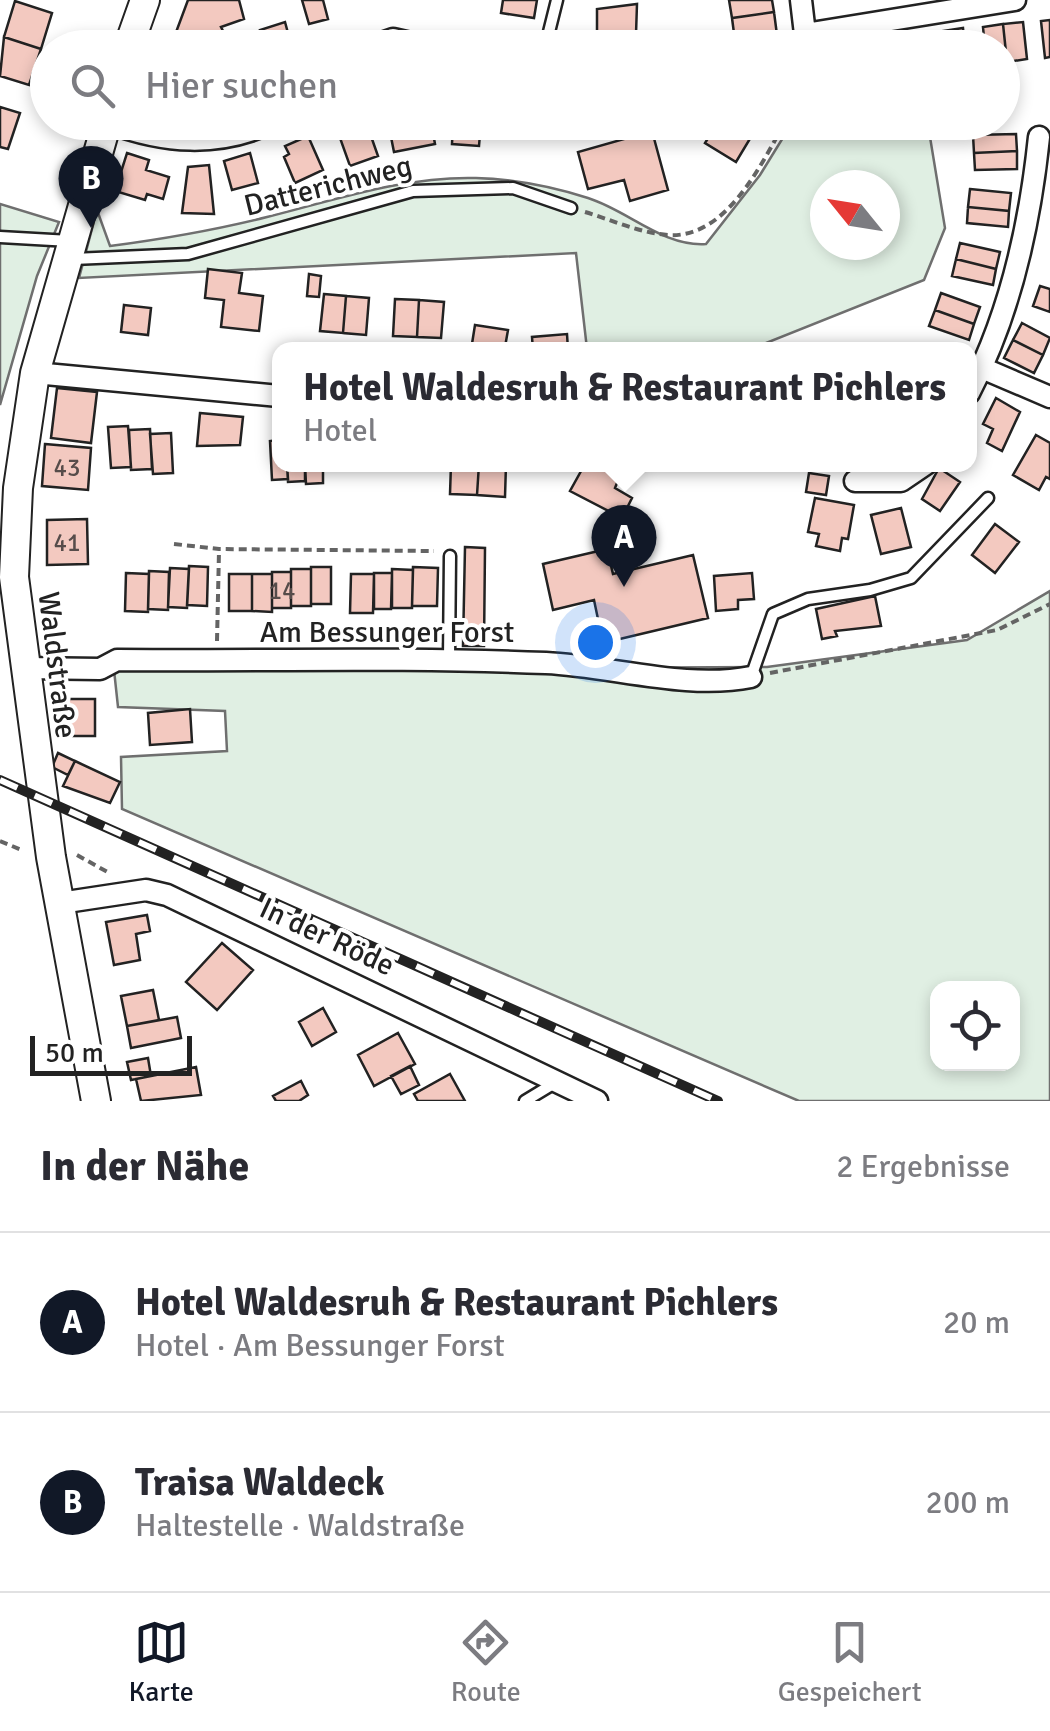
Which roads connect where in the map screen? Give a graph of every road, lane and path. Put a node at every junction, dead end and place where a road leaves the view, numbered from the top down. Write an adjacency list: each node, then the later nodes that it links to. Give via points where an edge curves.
1 (145, 0): 5 (street)
2 (556, 0): 6 (lane)
3 (801, 0): 7 (street)
4 (1010, 0): 8 (street)
5 (134, 30)
6 (549, 30)
7 (805, 30)
8 (829, 30)
9 (1039, 137): 12 (street)
10 (102, 140): 15 (street, Waldstraße)
11 (775, 140): 13 (path, via 737,196 689,234 650,232)
12 (1042, 190): 16 (street)
13 (572, 208): 15 (lane, Datterichweg, via 512,188 414,192 188,254)
14 (0, 237): 15 (lane, Datterichweg)
15 (69, 250): 17 (street, Waldstraße)
16 (982, 368): 18 (street); 20 (street)
17 (35, 373): 19 (street); 30 (street, Waldstraße, via 18,488 14,577)
18 (977, 378)
19 (272, 395)
20 (1050, 397)
21 (914, 472): 22 (street, via 901,480)
22 (855, 481)
23 (988, 498): 31 (lane, via 911,578 808,599 773,614)
24 (174, 544): 25 (path)
25 (219, 549): 26 (path); 29 (path)
26 (450, 556): 28 (lane)
27 (1050, 604): 31 (path, via 996,630)
28 (449, 660): 29 (street, Am Bessunger Forst); 31 (street, Am Bessunger Forst, via 550,663 710,681)
29 (217, 661): 30 (street, Am Bessunger Forst)
30 (24, 668): 32 (street, Waldstraße)
31 (751, 676)
32 (51, 857): 33 (path, via 92,860 111,874); 34 (street, Waldstraße)
33 (117, 893): 34 (street, In der Röde); 35 (street, In der Röde, via 167,894)
34 (60, 903): 36 (street, Waldstraße)
35 (559, 1080): 37 (lane); 38 (street, In der Röde)
36 (96, 1101)
37 (525, 1101)
38 (597, 1101)

